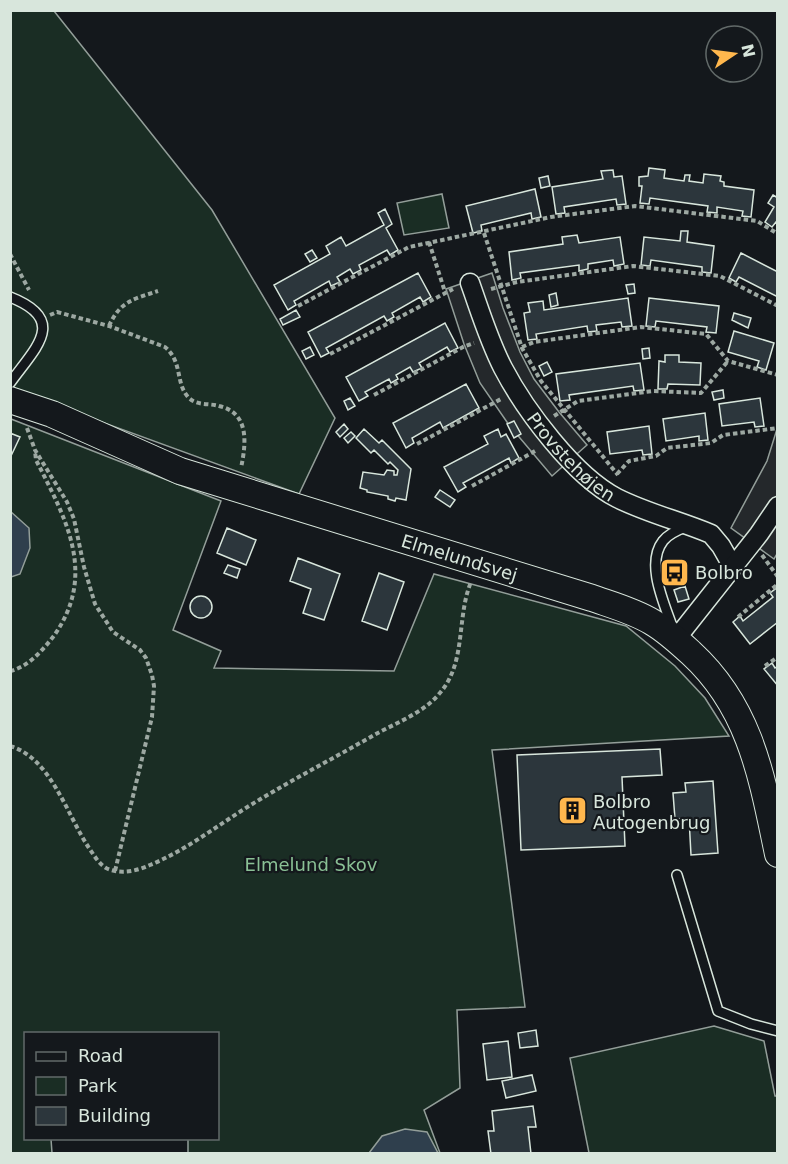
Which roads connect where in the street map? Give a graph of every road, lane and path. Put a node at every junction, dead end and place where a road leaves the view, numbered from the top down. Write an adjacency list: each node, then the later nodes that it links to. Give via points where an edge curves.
1 (484, 232): 2 (path, via 635,206 757,221); 3 (path); 5 (path)
2 (777, 234)
3 (429, 242): 8 (path); 10 (path, via 409,247)
4 (10, 254): 12 (path)
5 (500, 286): 6 (path); 11 (path, via 633,266 720,276); 15 (path)
6 (472, 288): 8 (path); 14 (street, Provstehøjen)
7 (158, 291): 13 (path, via 120,307)
8 (445, 292): 16 (path)
9 (10, 297): 12 (lane, via 34,308)
10 (298, 306)
11 (777, 306)
12 (42, 319): 13 (path, via 57,312); 20 (lane, via 42,336)
13 (109, 326): 30 (path, via 165,347 172,353 187,396 232,411 240,419 245,447)
14 (489, 338): 19 (street, Provstehøjen); 21 (path)
15 (522, 348): 17 (path, via 534,342 640,327 706,334); 22 (path)
16 (330, 354)
17 (728, 361): 18 (path); 22 (path, via 701,393 653,391 578,401)
18 (777, 375)
19 (515, 390): 24 (street, Provstehøjen); 25 (path)
20 (15, 395): 26 (path); 30 (street, Elmelundsvej, via 180,471)
21 (374, 395)
22 (562, 409): 24 (path); 27 (path)
23 (777, 428): 27 (path, via 667,448 656,456 629,461)
24 (546, 432): 29 (path, via 537,450); 32 (street, Provstehøjen, via 591,481 616,498)
25 (417, 444)
26 (35, 450): 42 (path, via 36,460 70,531 76,578 74,594 60,627 39,654); 45 (path, via 74,519 95,604 113,632 140,650 152,675 152,717)
27 (617, 474): 28 (path)
28 (624, 480)
29 (472, 486)
30 (235, 489): 34 (street, Elmelundsvej)
31 (777, 506): 33 (street)
32 (690, 525): 35 (street, Provstehøjen, via 711,534); 39 (lane, via 664,540 656,556 657,573)
33 (752, 544): 35 (street); 36 (path)
34 (479, 563): 39 (street, Elmelundsvej, via 592,598 651,621); 45 (path, via 469,586 455,667 438,696 405,719 160,860 134,871)
35 (733, 567): 39 (street)
36 (777, 577)
37 (777, 584): 38 (path)
38 (738, 617)
39 (676, 639): 44 (street, Elmelundsvej, via 710,670 732,701 749,736 762,775)
40 (777, 657): 41 (path)
41 (765, 666)
42 (10, 671)
43 (10, 746): 45 (path, via 23,750 42,767 97,860)
44 (777, 854)
45 (115, 871)
46 (677, 875): 47 (lane, via 718,1011)
47 (777, 1031)

